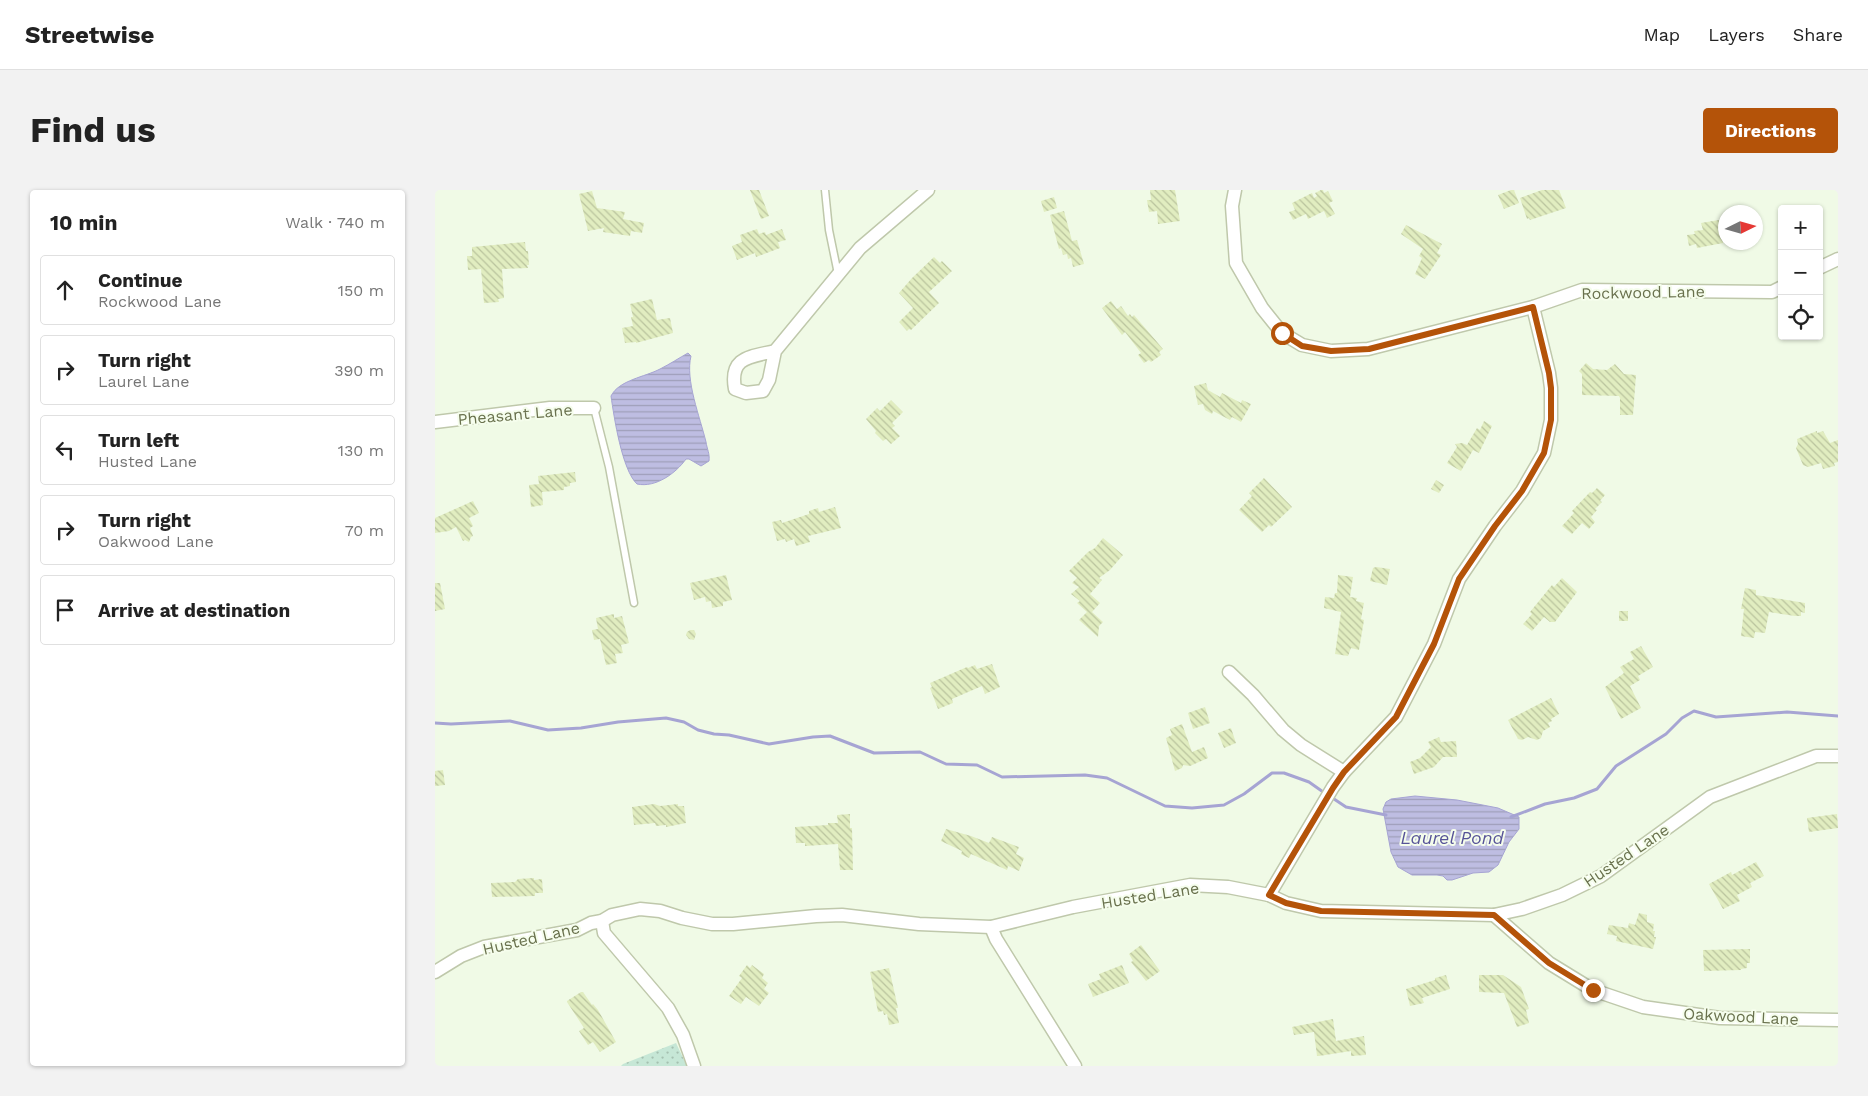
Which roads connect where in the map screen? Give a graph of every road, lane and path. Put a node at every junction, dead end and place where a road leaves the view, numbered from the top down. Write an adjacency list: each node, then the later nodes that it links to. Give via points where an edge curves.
1 (825, 190): 6 (lane, via 829,230)
2 (928, 190): 6 (street, via 860,248)
3 (1235, 190): 8 (street, Rockwood Lane, via 1231,206 1236,262 1282,333 1302,346 1331,351 1369,349)
4 (1838, 259): 5 (street)
5 (1823, 266)
6 (839, 275): 9 (street)
7 (1778, 289): 8 (street, Rockwood Lane, via 1772,292 1582,290)
8 (1533, 307): 15 (street, via 1551,388 1551,420 1544,453 1522,491 1459,579 1434,644 1396,717)
9 (775, 351)
10 (594, 408): 11 (street, Pheasant Lane, via 550,408); 12 (lane, via 609,467)
11 (435, 422)
12 (633, 603)
13 (1229, 672): 15 (street, via 1301,746)
14 (1838, 756): 17 (street, Husted Lane, via 1816,756 1710,797 1601,876 1562,895)
15 (1344, 772): 16 (street)
16 (1269, 895): 17 (street, Husted Lane, via 1286,903 1321,911); 19 (street, Husted Lane, via 1228,887 1190,885 1073,907)
17 (1494, 915): 21 (street, Oakwood Lane, via 1549,963 1593,990 1643,1007 1720,1018)
18 (602, 921): 19 (street, Husted Lane, via 619,913 640,909 712,924 842,915 919,924); 20 (street, Husted Lane, via 577,930 484,947); 22 (street, via 604,933 668,1008 683,1035)
19 (991, 927): 23 (street)
20 (435, 972)
21 (1838, 1020)
22 (694, 1066)
23 (1075, 1066)

